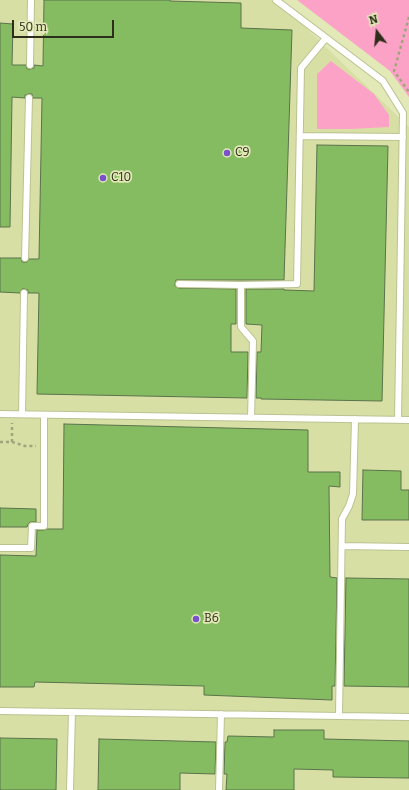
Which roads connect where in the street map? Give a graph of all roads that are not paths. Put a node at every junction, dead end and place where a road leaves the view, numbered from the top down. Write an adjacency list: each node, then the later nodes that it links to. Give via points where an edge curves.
1 (31, 0): 4 (lane)
2 (276, 0): 3 (lane)
3 (326, 38): 6 (lane, via 301,68); 7 (lane, via 382,82 403,113)
4 (30, 65)
5 (29, 98): 8 (lane)
6 (300, 136): 7 (lane); 10 (lane, via 297,284)
7 (403, 137): 17 (lane)
8 (25, 258)
9 (178, 284): 10 (lane)
10 (241, 285): 15 (lane, via 241,327 253,341)
11 (24, 293): 13 (lane)
12 (0, 414): 13 (lane)
13 (22, 414): 14 (lane)
14 (44, 415): 15 (lane); 21 (lane, via 44,526 32,526 31,548)
15 (251, 418): 16 (lane)
16 (355, 419): 17 (lane); 19 (lane, via 353,494 342,519)
17 (398, 420): 18 (lane)
18 (409, 420)
19 (342, 546): 20 (lane); 25 (lane)
20 (409, 547)
21 (0, 548)
22 (0, 711): 23 (lane)
23 (72, 712): 24 (lane); 27 (lane)
24 (221, 714): 25 (lane); 28 (lane)
25 (339, 715): 26 (lane)
26 (409, 717)
27 (70, 790)
28 (219, 790)

